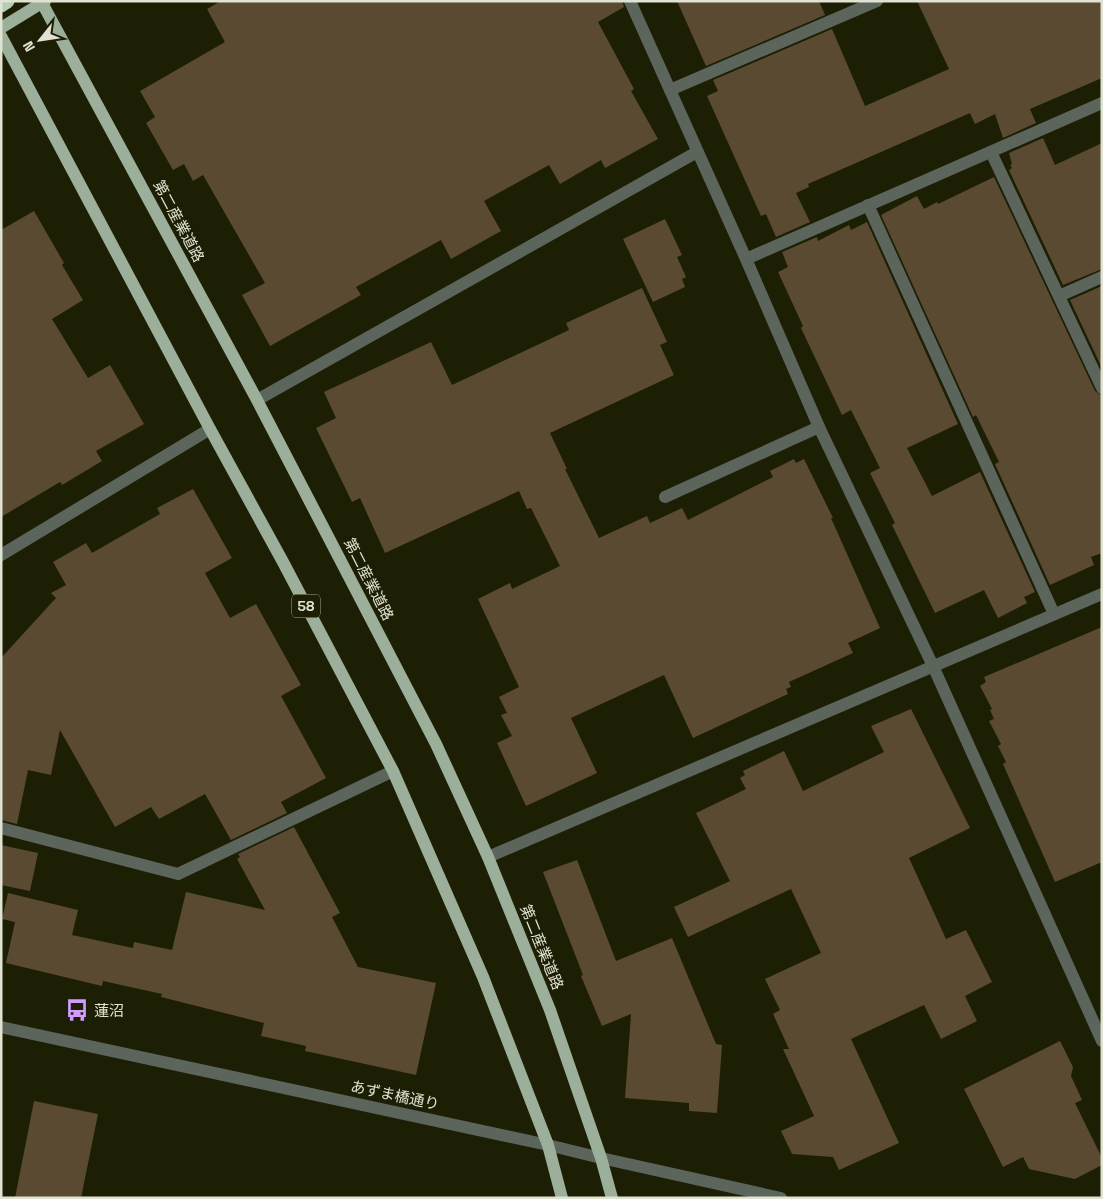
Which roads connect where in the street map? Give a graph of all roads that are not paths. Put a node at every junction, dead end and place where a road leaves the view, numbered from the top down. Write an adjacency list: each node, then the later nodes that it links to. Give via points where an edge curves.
1 (7, 1): 5 (highway)
2 (630, 1): 8 (street)
3 (877, 1): 8 (street)
4 (43, 2): 6 (main road); 17 (main road, 第二産業道路)
5 (1, 5)
6 (1, 28)
7 (1, 36): 19 (main road, 58)
8 (670, 90): 10 (street)
9 (1102, 103): 11 (street)
10 (697, 152): 13 (street); 17 (street)
11 (991, 152): 12 (street); 15 (street)
12 (868, 205): 13 (street); 23 (street)
13 (746, 259): 18 (street)
14 (1102, 277): 15 (street)
15 (1059, 296): 16 (street)
16 (1102, 388)
17 (257, 400): 27 (main road, 第二産業道路, via 436,744)
18 (819, 427): 20 (street); 24 (street)
19 (210, 429): 21 (street); 25 (main road, 58)
20 (665, 497)
21 (1, 555)
22 (1102, 594): 23 (street)
23 (1054, 614): 24 (street)
24 (933, 666): 27 (street); 29 (street)
25 (393, 771): 26 (street, via 178,874); 30 (main road, 58, via 483,977)
26 (1, 828)
27 (488, 857): 31 (main road, 第二産業道路, via 550,1010)
28 (1, 1027): 30 (street, あずま橋通り)
29 (1102, 1041)
30 (548, 1145): 31 (street, あずま橋通り); 32 (main road, 58)
31 (601, 1158): 33 (main road, 第二産業道路); 34 (street, あずま橋通り)
32 (562, 1198)
33 (612, 1198)
34 (781, 1198)

